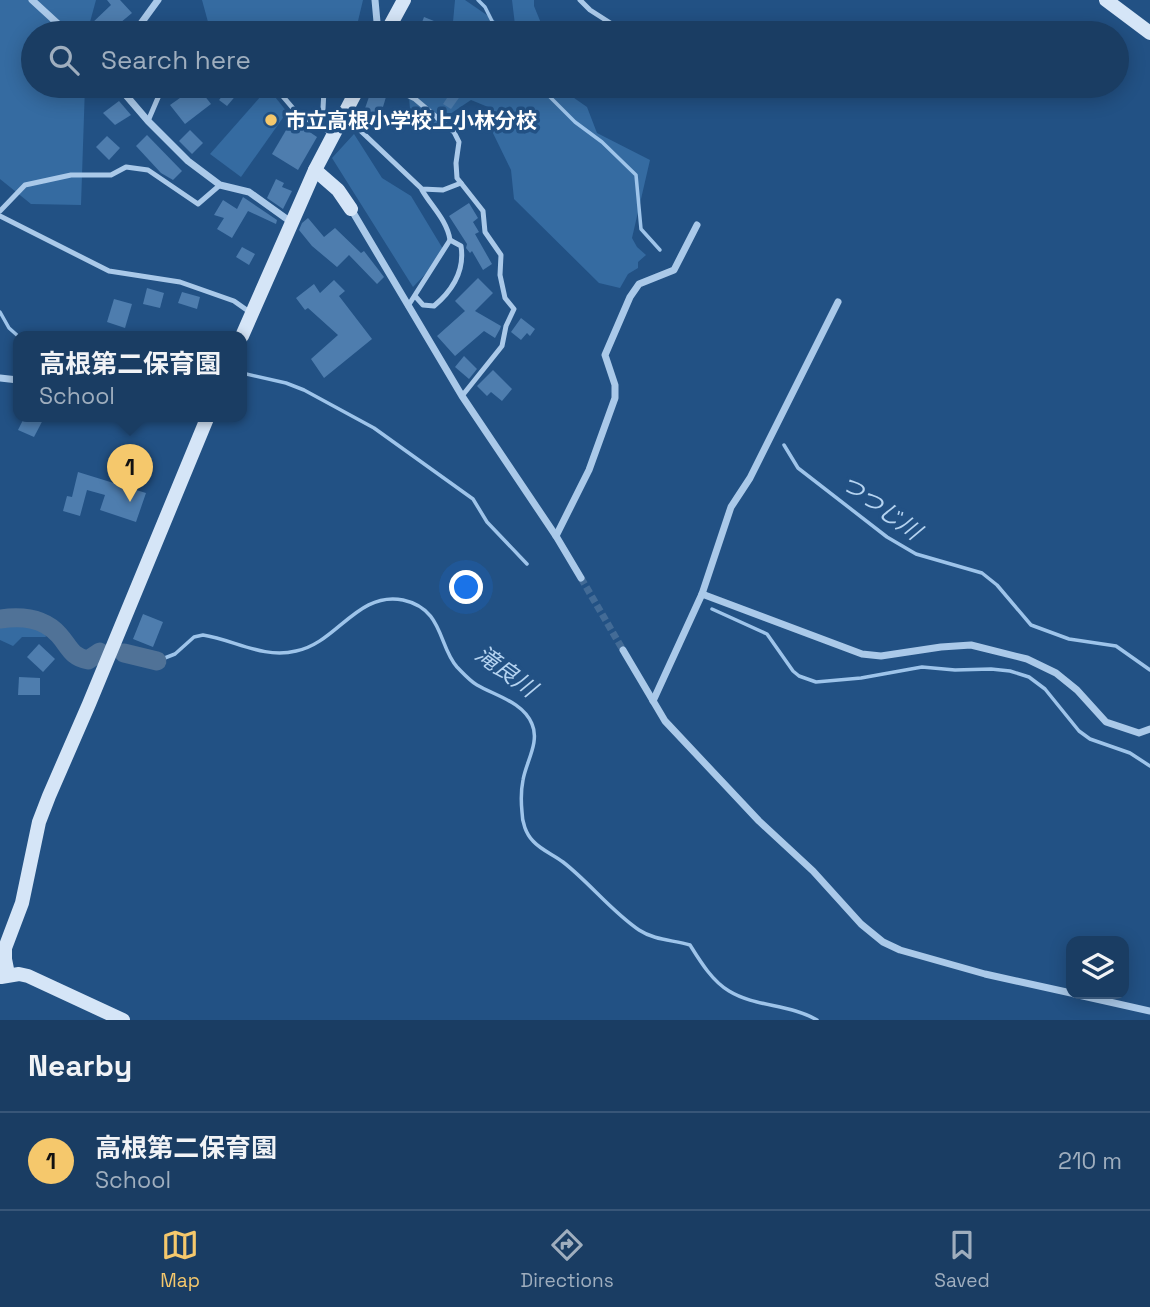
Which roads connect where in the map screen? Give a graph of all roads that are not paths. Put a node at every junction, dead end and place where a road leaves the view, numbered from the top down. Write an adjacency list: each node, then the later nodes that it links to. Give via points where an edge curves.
1 (32, 0): 7 (street)
2 (158, 0): 8 (street)
3 (375, 0): 9 (street)
4 (404, 0): 10 (street)
5 (580, 0): 11 (lane)
6 (1106, 0): 12 (street)
7 (55, 21)
8 (144, 21)
9 (377, 21)
10 (393, 21)
11 (607, 21)
12 (1150, 33)
13 (128, 98): 20 (street)
14 (158, 98): 20 (lane)
15 (284, 98): 21 (lane, via 297,113)
16 (325, 98): 21 (lane)
17 (353, 98): 19 (street)
18 (413, 98): 23 (lane, via 454,131)
19 (344, 115): 21 (street); 25 (lane)
20 (148, 121): 24 (street)
21 (328, 131): 22 (street)
22 (315, 170): 26 (street); 28 (street)
23 (461, 183): 25 (lane, via 443,190); 36 (lane, via 482,211 485,232 500,255 505,298 514,309 502,346)
24 (220, 185): 27 (lane, via 198,204 148,170 126,167 111,175 71,175 25,185); 28 (street, via 249,192)
25 (422, 189): 30 (lane)
26 (351, 209): 33 (street)
27 (0, 214): 34 (lane, via 109,271 180,282 234,301)
28 (291, 222): 34 (street)
29 (697, 225): 38 (street, via 674,270 639,284 631,297 605,355 615,398 589,470)
30 (450, 240): 31 (lane); 31 (lane, via 461,246 461,274 434,306 423,305)
31 (415, 296): 33 (lane)
32 (838, 302): 40 (street, via 731,507)
33 (408, 306): 36 (street)
34 (251, 313): 35 (street)
35 (244, 331)
36 (462, 396): 38 (street)
37 (206, 422): 44 (street, via 49,796 22,903)
38 (556, 536): 39 (street)
39 (581, 578)
40 (702, 594): 42 (street); 43 (street, via 862,654 881,656 971,645 1027,659 1056,673 1106,722 1139,733)
41 (623, 650): 42 (street)
42 (653, 701): 46 (street, via 665,721 759,821 883,942 936,961)
43 (1150, 729)
44 (3, 948): 45 (street)
45 (4, 975): 49 (street, via 28,976)
46 (1066, 993)
47 (1095, 999): 48 (street)
48 (1150, 1011)
49 (122, 1020)

